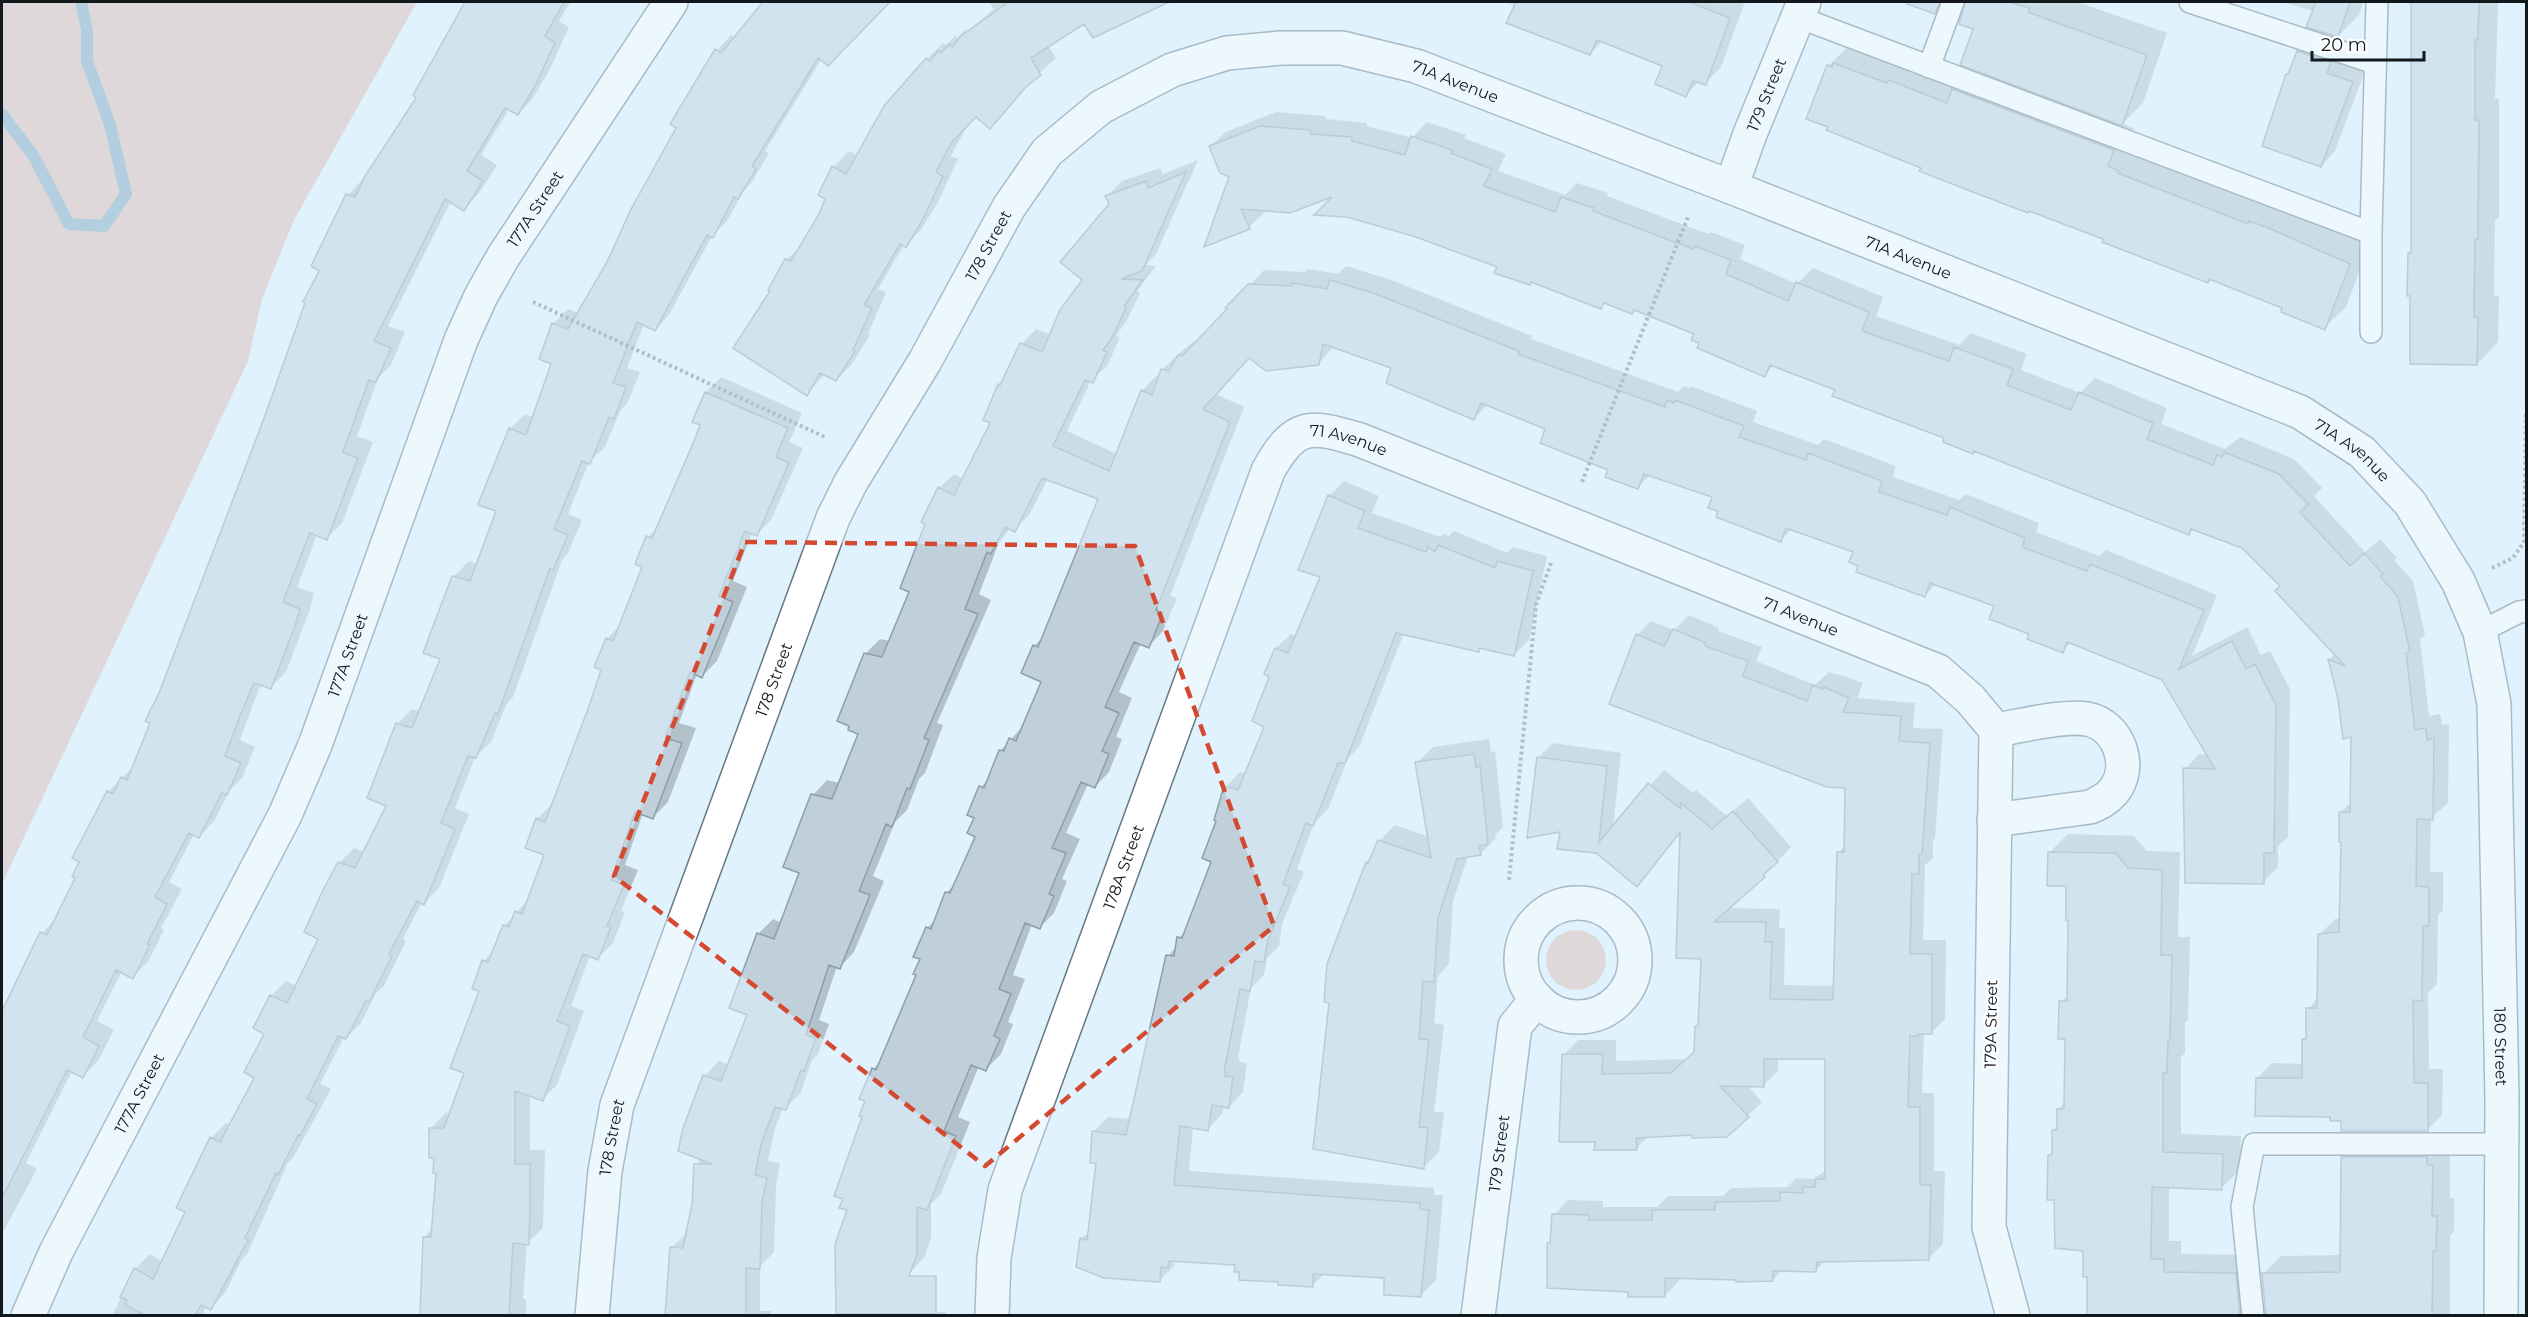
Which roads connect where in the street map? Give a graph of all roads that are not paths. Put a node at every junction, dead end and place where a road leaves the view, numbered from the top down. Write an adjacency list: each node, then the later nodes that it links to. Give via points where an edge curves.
1 (671, 2): 20 (street, 177A Street, via 481,296 461,340 315,745 285,815 56,1252)
2 (1953, 2): 7 (lane)
3 (2190, 2): 6 (lane)
4 (2377, 2): 6 (lane)
5 (1801, 9): 7 (lane); 9 (street, 179 Street)
6 (2375, 63): 10 (lane)
7 (1929, 67): 10 (lane)
8 (1101, 107): 9 (street, 71A Avenue, via 1172,70 1227,54 1281,48 1342,48 1416,66); 21 (street, 178 Street, via 1047,152 1009,207 833,518 618,1105 605,1171)
9 (1731, 187): 14 (street, 71A Avenue, via 2300,412 2362,452 2410,503 2458,581)
10 (2372, 233): 11 (lane)
11 (2372, 332)
12 (1298, 432): 15 (street, 71 Avenue, via 1325,430 1360,440 1938,671 1970,699); 22 (street, 178A Street, via 1281,447 1268,471 1020,1145 1001,1213 994,1258)
13 (2526, 611): 14 (lane)
14 (2480, 633): 16 (street, 71A Avenue, via 2494,704)
15 (1996, 730): 17 (street, 179A Street); 17 (street, via 2074,718 2089,720 2113,736 2121,748 2123,763 2121,778 2104,801 2090,807)
16 (2495, 777): 19 (street, 180 Street)
17 (1994, 820): 24 (street, 179A Street, via 1989,1227)
18 (1537, 999): 23 (street, 179 Street, via 1515,1026)
19 (2514, 1144): 25 (lane, via 2254,1144 2242,1206); 26 (street, 180 Street)
20 (28, 1316)
21 (592, 1316)
22 (992, 1316)
23 (1478, 1316)
24 (2013, 1316)
25 (2253, 1316)
26 (2501, 1316)

